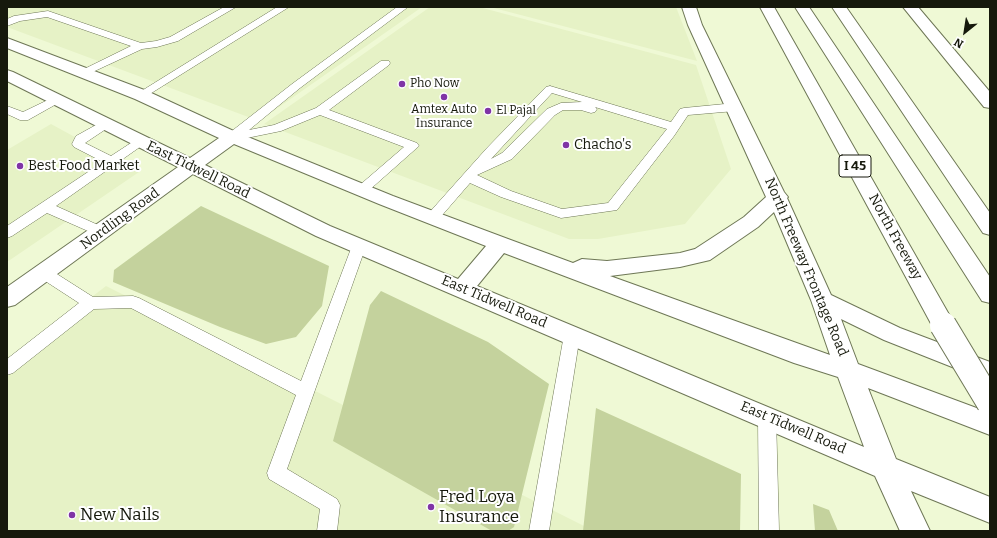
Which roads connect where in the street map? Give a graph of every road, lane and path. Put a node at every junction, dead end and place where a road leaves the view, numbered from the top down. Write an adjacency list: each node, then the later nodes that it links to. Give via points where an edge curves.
1 (231, 7): 11 (lane, via 174,39)
2 (284, 7): 15 (lane)
3 (403, 7): 23 (lane)
4 (689, 7): 18 (main road, North Freeway Frontage Road, via 695,25)
5 (767, 7): 49 (main road, North Freeway / I 45, bridge, via 943,325)
6 (802, 7): 40 (main road)
7 (839, 7): 32 (main road)
8 (910, 7): 17 (main road)
9 (7, 23): 11 (lane, via 18,18 48,14)
10 (7, 43): 13 (main road)
11 (140, 46): 13 (lane)
12 (385, 63): 20 (lane)
13 (84, 73): 15 (main road)
14 (7, 75): 16 (main road, East Tidwell Road)
15 (141, 95): 23 (main road)
16 (56, 100): 19 (lane, via 24,117); 21 (main road, East Tidwell Road)
17 (990, 103)
18 (735, 107): 22 (lane, via 684,112); 29 (main road, North Freeway Frontage Road)
19 (7, 110)
20 (320, 111): 23 (lane, via 277,128); 28 (lane, via 413,146)
21 (105, 124): 24 (main road, East Tidwell Road); 25 (lane, via 80,139 78,144)
22 (672, 130): 27 (lane, via 582,106 561,107 551,112 507,156); 27 (lane, via 550,89); 27 (lane, via 612,207 561,214)
23 (232, 137): 26 (main road, Nordling Road); 28 (main road)
24 (141, 142): 25 (lane); 26 (main road, East Tidwell Road)
25 (112, 162): 30 (lane)
26 (192, 168): 33 (main road, Nordling Road); 36 (main road, East Tidwell Road)
27 (469, 177): 31 (lane)
28 (361, 190): 31 (main road)
29 (778, 197): 37 (main road, via 751,222 702,255 607,269); 42 (main road, North Freeway Frontage Road)
30 (46, 207): 33 (lane); 34 (lane)
31 (432, 217): 35 (main road)
32 (990, 228)
33 (102, 232): 38 (main road, Nordling Road)
34 (7, 233)
35 (500, 244): 37 (main road); 39 (main road)
36 (359, 246): 39 (main road, East Tidwell Road); 48 (lane)
37 (557, 264): 46 (main road)
38 (44, 273): 41 (main road, Nordling Road); 43 (lane)
39 (462, 289): 44 (main road, East Tidwell Road)
40 (990, 295)
41 (7, 299)
42 (822, 300): 46 (main road, North Freeway Frontage Road); 47 (main road, via 892,334)
43 (90, 303): 45 (lane); 48 (lane, via 133,302)
44 (572, 335): 50 (main road, East Tidwell Road); 55 (lane)
45 (7, 368)
46 (848, 370): 51 (main road); 52 (main road, North Freeway Frontage Road)
47 (990, 372)
48 (306, 392): 54 (lane, via 276,473 330,506)
49 (990, 403)
50 (768, 417): 52 (main road, East Tidwell Road, via 822,442); 56 (lane)
51 (990, 424)
52 (885, 466): 53 (main road, East Tidwell Road); 57 (main road, North Freeway Frontage Road)
53 (990, 510)
54 (327, 531)
55 (539, 531)
56 (769, 531)
57 (916, 531)

